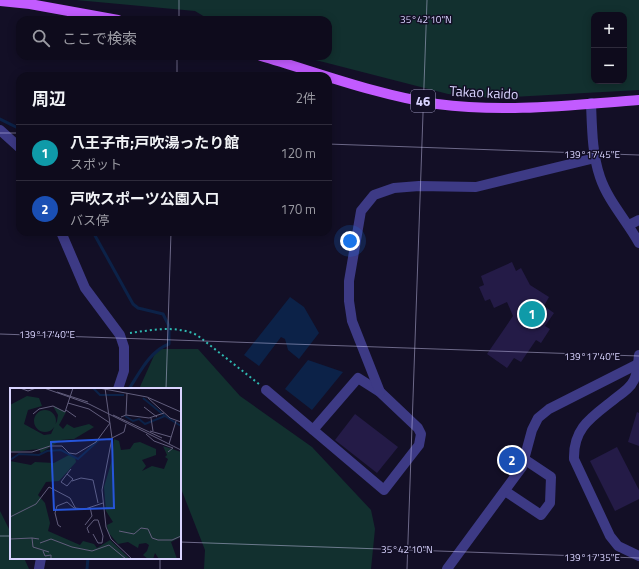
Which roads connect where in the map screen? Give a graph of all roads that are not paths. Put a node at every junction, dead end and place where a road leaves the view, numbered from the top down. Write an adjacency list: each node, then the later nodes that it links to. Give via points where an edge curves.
1 (0, 1): 2 (main road)
2 (96, 16)
3 (275, 60): 4 (main road, Takao kaido / 46)
4 (315, 72)
5 (332, 77): 7 (main road, Takao kaido / 46, via 395,96 437,104 502,108)
6 (639, 100): 7 (main road, Takao kaido / 46)
7 (591, 103): 10 (street)
8 (0, 130): 9 (street)
9 (16, 144)
10 (596, 158): 12 (street, via 600,177); 18 (street, via 476,187 419,186 394,188 374,195 362,211 349,281 348,301 352,321)
11 (639, 220): 12 (street)
12 (629, 225): 14 (street)
13 (63, 236): 16 (street, via 85,288 120,335 124,347 124,371)
14 (639, 244)
15 (638, 360): 20 (street, via 549,409 538,418); 22 (street, via 634,381 627,390 583,426 576,436 574,459 610,536 618,546)
16 (118, 388)
17 (266, 390): 19 (street)
18 (380, 392): 19 (street, via 358,378); 19 (street, via 418,428 421,434 419,445 384,490)
19 (313, 430)
20 (524, 459): 21 (street, via 522,467); 21 (street, via 551,477 550,503 541,515)
21 (505, 491): 25 (street)
22 (639, 556)
23 (41, 559): 24 (street)
24 (39, 569)
25 (447, 569)

